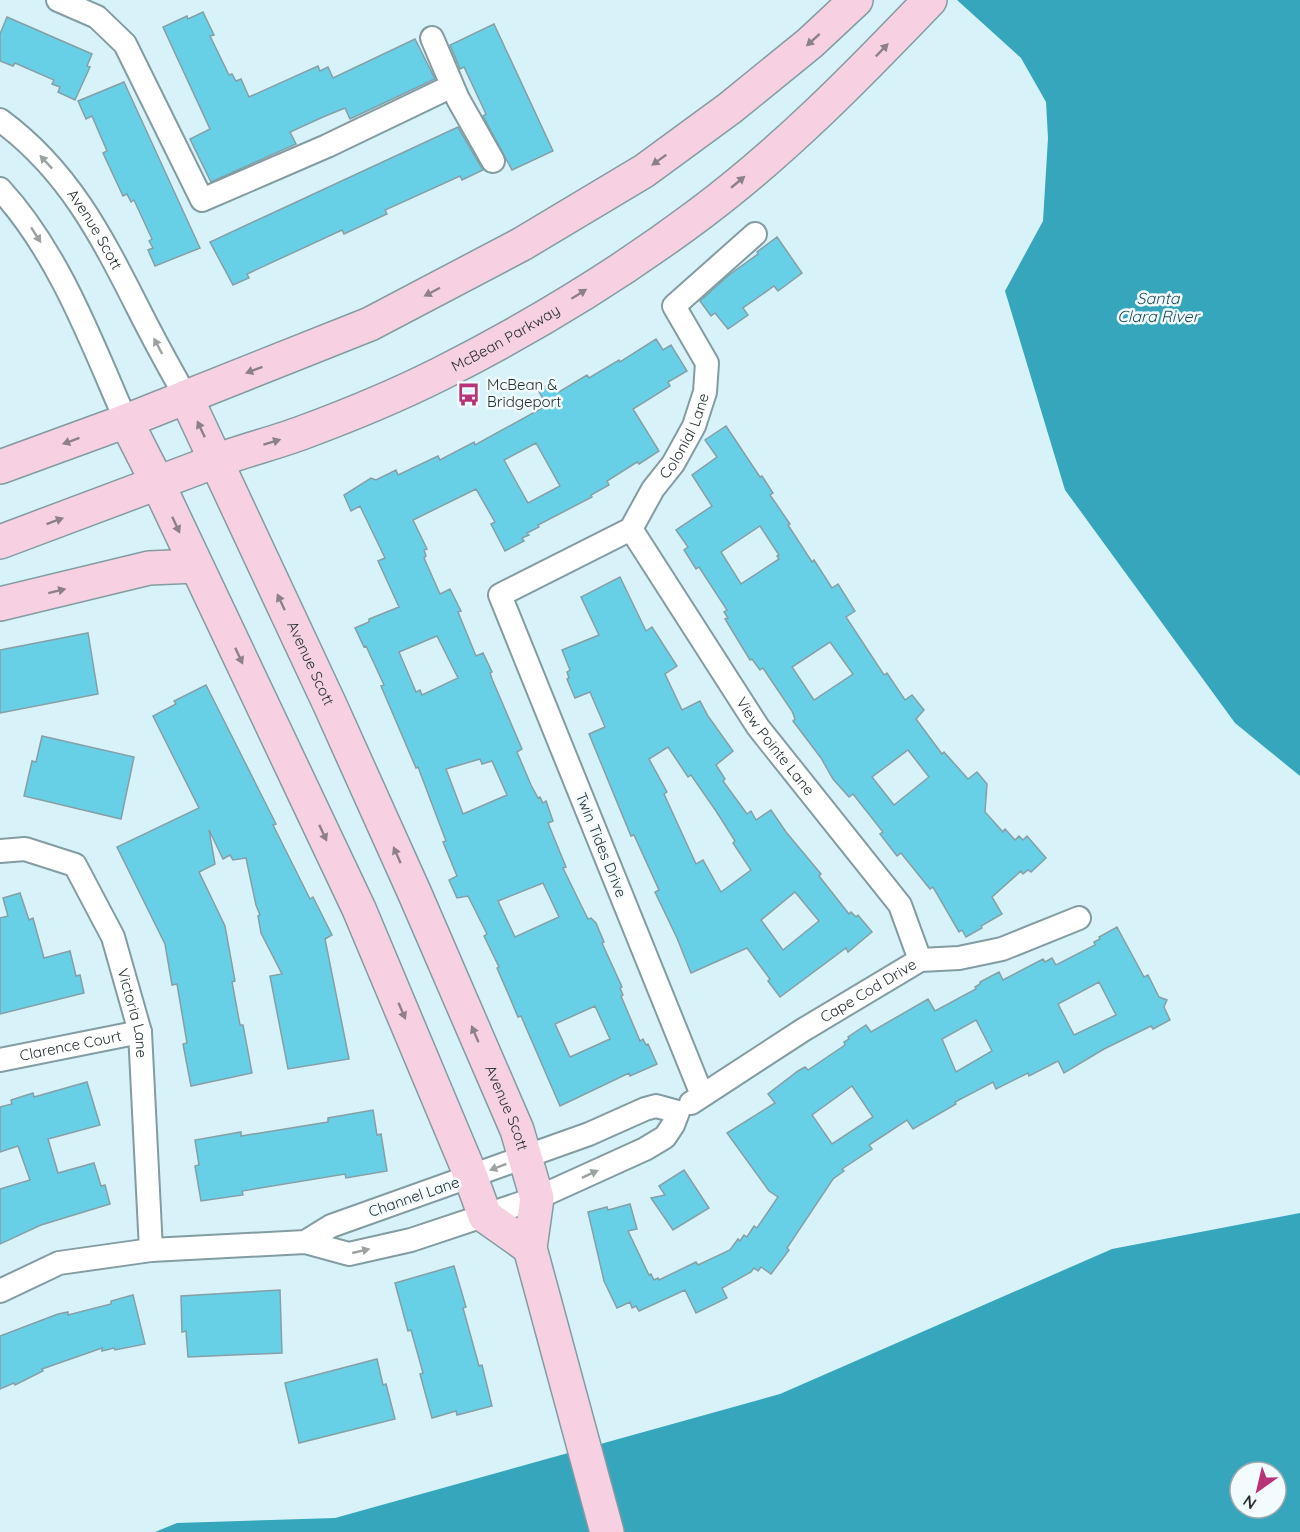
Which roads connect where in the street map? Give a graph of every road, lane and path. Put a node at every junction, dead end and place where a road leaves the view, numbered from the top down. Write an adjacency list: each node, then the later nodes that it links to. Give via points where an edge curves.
1 (58, 0): 5 (street, via 97,17 125,44 202,200)
2 (856, 0): 10 (main road, one-way to 10, via 730,108 644,171 522,244 370,324)
3 (930, 0): 12 (main road, McBean Parkway, one-way to 3, via 373,405 431,378 619,270 702,212 781,146 854,80)
4 (432, 38): 5 (street)
5 (453, 86): 7 (street)
6 (0, 120): 10 (street, Avenue Scott, one-way to 6, via 100,234 76,197 32,147)
7 (493, 161)
8 (0, 189): 11 (street, one-way to 11, via 45,249)
9 (755, 234): 15 (street, Colonial Lane, via 674,306 707,363 705,392 694,426)
10 (186, 397): 11 (main road); 12 (main road, Avenue Scott, one-way to 10)
11 (126, 421): 13 (main road, one-way to 13); 14 (main road)
12 (216, 461): 14 (main road, McBean Parkway); 26 (main road, Avenue Scott, one-way to 12, via 415,894)
13 (0, 467)
14 (158, 484): 16 (main road, McBean Parkway, one-way to 14); 17 (main road, one-way to 17)
15 (631, 529): 21 (street, View Pointe Lane, via 758,727 900,905); 24 (street, Twin Tides Drive, via 500,596)
16 (0, 542)
17 (196, 566): 18 (main road, one-way to 17, via 149,568); 27 (main road, one-way to 27, via 359,909)
18 (0, 604)
19 (0, 851): 22 (street, Victoria Lane, via 25,849 75,865 113,937)
20 (1079, 918): 21 (street, Cape Cod Drive, via 1002,949 959,958)
21 (920, 960): 24 (street, Cape Cod Drive)
22 (140, 1032): 23 (street, Clarence Court); 32 (street, Victoria Lane)
23 (0, 1060)
24 (702, 1095): 25 (street, Cape Cod Drive)
25 (678, 1112): 26 (street, via 656,1106 645,1108 589,1134); 28 (street, Cape Cod Drive, one-way to 25, via 661,1141)
26 (525, 1156): 27 (street, Channel Lane, one-way to 27); 28 (main road, Avenue Scott)
27 (470, 1177): 29 (main road); 30 (street, Channel Lane, via 331,1226)
28 (537, 1198): 29 (street, Cape Cod Drive); 31 (main road, Avenue Scott)
29 (485, 1216): 30 (street, Cape Cod Drive, one-way to 29, via 349,1254 411,1240); 31 (main road)
30 (305, 1242): 32 (street)
31 (530, 1248): 34 (main road, Avenue Scott)
32 (152, 1250): 33 (street, via 60,1263)
33 (0, 1291)
34 (607, 1532)

